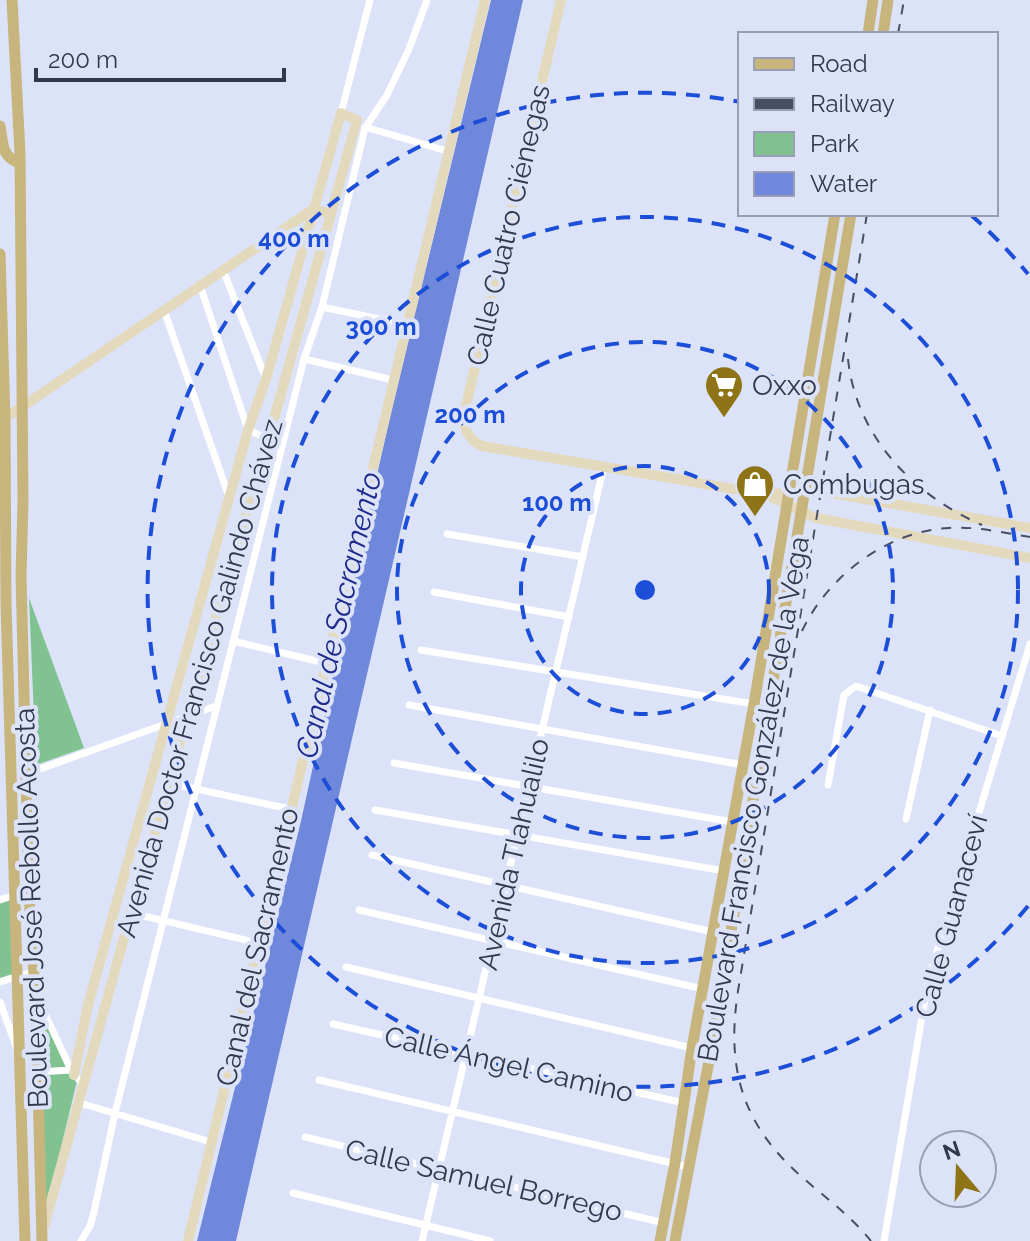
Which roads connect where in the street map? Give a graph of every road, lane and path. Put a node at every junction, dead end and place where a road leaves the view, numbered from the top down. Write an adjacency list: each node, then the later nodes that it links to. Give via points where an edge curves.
1 (3, 0): 9 (main road)
2 (12, 0): 9 (main road, Boulevard José Rebollo Acosta)
3 (370, 0): 12 (street, Avenida Doctor Francisco Galindo Chávez)
4 (427, 0): 13 (street, via 387,95)
5 (485, 0): 15 (street, Canal del Sacramento)
6 (561, 0): 34 (street, Calle Cuatro Ciénegas, via 464,417 470,438 482,446)
7 (873, 1): 8 (main road); 10 (main road)
8 (888, 3): 11 (main road)
9 (12, 17): 16 (main road, Boulevard José Rebollo Acosta)
10 (868, 32)
11 (883, 32)
12 (341, 113): 13 (street); 17 (street, Avenida Doctor Francisco Galindo Chávez)
13 (361, 124): 15 (street); 18 (street, Avenida Doctor Francisco Galindo Chávez); 24 (street)
14 (0, 126): 16 (main road, via 5,153)
15 (447, 151): 26 (street, Canal del Sacramento)
16 (20, 163): 30 (main road, Boulevard José Rebollo Acosta)
17 (312, 210): 18 (street); 22 (street); 28 (street, Avenida Doctor Francisco Galindo Chávez)
18 (330, 213): 33 (street, Avenida Doctor Francisco Galindo Chávez)
19 (835, 216): 35 (main road, Boulevard Francisco González de la Vega)
20 (851, 216): 36 (main road, Boulevard Francisco González de la Vega)
21 (0, 254): 31 (main road, Boulevard José Rebollo Acosta)
22 (223, 270): 23 (street); 28 (street)
23 (200, 285): 25 (street); 32 (street)
24 (322, 307): 26 (street); 27 (street)
25 (164, 310): 30 (street); 38 (street)
26 (408, 325): 29 (street, Canal del Sacramento)
27 (304, 359): 29 (street); 48 (street)
28 (266, 379): 32 (street, Avenida Doctor Francisco Galindo Chávez)
29 (393, 380): 51 (street, Canal del Sacramento)
30 (22, 407): 31 (street); 63 (main road, Boulevard José Rebollo Acosta)
31 (2, 411): 46 (main road, Boulevard José Rebollo Acosta)
32 (248, 430): 33 (street); 38 (street, Avenida Doctor Francisco Galindo Chávez)
33 (268, 439): 57 (street, Avenida Doctor Francisco Galindo Chávez)
34 (604, 466): 37 (street, Calle Cuatro Ciénegas); 43 (street, Avenida Tlahualilo)
35 (789, 492): 36 (street, Calle Cuatro Ciénegas); 37 (street, Calle Cuatro Ciénegas); 39 (main road, Boulevard Francisco González de la Vega)
36 (804, 492): 40 (main road, Boulevard Francisco González de la Vega); 41 (street, Calle Cuatro Ciénegas)
37 (764, 494): 39 (street, Calle Cuatro Ciénegas)
38 (230, 498): 58 (street, Avenida Doctor Francisco Galindo Chávez)
39 (787, 505): 40 (street, Calle Cuatro Ciénegas); 53 (main road, Boulevard Francisco González de la Vega)
40 (801, 512): 44 (street, Calle Cuatro Ciénegas); 111 (main road, Boulevard Francisco González de la Vega)
41 (1030, 528)
42 (447, 534): 43 (street)
43 (583, 557): 47 (street, Avenida Tlahualilo)
44 (1030, 558)
45 (434, 592): 47 (street)
46 (3, 601): 64 (main road, Boulevard José Rebollo Acosta)
47 (569, 617): 52 (street, Avenida Tlahualilo)
48 (233, 641): 51 (street); 55 (street)
49 (1030, 644): 60 (street, Calle Guanaceví)
50 (421, 650): 52 (street)
51 (325, 663): 69 (street, Canal del Sacramento)
52 (556, 671): 53 (street); 59 (street, Avenida Tlahualilo)
53 (754, 704): 62 (main road, Boulevard Francisco González de la Vega)
54 (409, 705): 59 (street)
55 (216, 706): 57 (street); 68 (street)
56 (930, 710): 60 (street); 66 (street, via 851,687 844,695); 71 (street)
57 (188, 716): 58 (street); 65 (street, Avenida Doctor Francisco Galindo Chávez)
58 (167, 721): 63 (street); 76 (street, Avenida Doctor Francisco Galindo Chávez)
59 (542, 729): 62 (street); 67 (street, Avenida Tlahualilo)
60 (1002, 736): 124 (street, Calle Guanaceví, via 928,981)
61 (394, 763): 67 (street)
62 (743, 765): 72 (main road, Boulevard Francisco González de la Vega)
63 (26, 774): 74 (main road, Boulevard José Rebollo Acosta)
64 (6, 783): 74 (main road, via 21,791); 80 (main road, Boulevard José Rebollo Acosta)
65 (168, 783): 68 (street); 78 (street, Avenida Doctor Francisco Galindo Chávez)
66 (828, 785)
67 (529, 787): 72 (street); 73 (street, Avenida Tlahualilo)
68 (196, 789): 69 (street); 84 (street)
69 (290, 809): 87 (street, Canal del Sacramento)
70 (375, 810): 73 (street)
71 (906, 819)
72 (732, 822): 77 (main road, Boulevard Francisco González de la Vega)
73 (518, 834): 77 (street); 79 (street, Avenida Tlahualilo)
74 (28, 847): 89 (main road, Boulevard José Rebollo Acosta)
75 (372, 855): 79 (street)
76 (128, 864): 78 (street); 101 (street, Avenida Doctor Francisco Galindo Chávez)
77 (724, 871): 85 (main road, Boulevard Francisco González de la Vega)
78 (144, 877): 83 (street, Avenida Doctor Francisco Galindo Chávez)
79 (506, 885): 85 (street); 86 (street, Avenida Tlahualilo)
80 (15, 895): 81 (street); 90 (main road, Boulevard José Rebollo Acosta)
81 (0, 900)
82 (359, 910): 86 (street)
83 (131, 913): 84 (street); 103 (street, Avenida Doctor Francisco Galindo Chávez)
84 (163, 921): 87 (street); 107 (street)
85 (713, 932): 92 (main road, Boulevard Francisco González de la Vega)
86 (493, 941): 92 (street); 94 (street, Avenida Tlahualilo)
87 (258, 943): 109 (street, Canal del Sacramento)
88 (346, 967): 94 (street)
89 (33, 972): 90 (street); 93 (main road, Boulevard José Rebollo Acosta)
90 (16, 977): 91 (street); 99 (main road, Boulevard José Rebollo Acosta)
91 (0, 982)
92 (703, 989): 97 (main road, Boulevard Francisco González de la Vega)
93 (35, 993): 100 (main road, Boulevard José Rebollo Acosta); 101 (street)
94 (479, 998): 97 (street); 98 (street, Avenida Tlahualilo)
95 (0, 1002): 99 (street)
96 (333, 1024): 98 (street, Calle Ángel Camino)
97 (692, 1048): 105 (main road, Boulevard Francisco González de la Vega)
98 (466, 1054): 105 (street, Calle Ángel Camino); 106 (street, Avenida Tlahualilo)
99 (19, 1057): 117 (main road, Boulevard José Rebollo Acosta)
100 (38, 1072): 101 (street); 116 (main road, Boulevard José Rebollo Acosta)
101 (73, 1072): 103 (street)
102 (319, 1080): 106 (street)
103 (84, 1086): 104 (street, Avenida Doctor Francisco Galindo Chávez)
104 (80, 1103): 107 (street); 116 (street, Avenida Doctor Francisco Galindo Chávez)
105 (684, 1103): 110 (main road, Boulevard Francisco González de la Vega)
106 (452, 1111): 110 (street); 112 (street, Avenida Tlahualilo)
107 (115, 1113): 109 (street); 118 (street, via 94,1212)
108 (305, 1137): 112 (street, Calle Samuel Borrego)
109 (211, 1142): 119 (street, Canal del Sacramento)
110 (675, 1163): 111 (street); 114 (main road, Boulevard Francisco González de la Vega)
111 (689, 1167): 123 (main road, Boulevard Francisco González de la Vega)
112 (439, 1169): 114 (street, Calle Samuel Borrego); 115 (street, Avenida Tlahualilo)
113 (293, 1193): 115 (street)
114 (664, 1223): 122 (main road, Boulevard Francisco González de la Vega)
115 (425, 1225): 120 (street, Avenida Tlahualilo); 121 (street)
116 (42, 1238)
117 (25, 1241)
118 (81, 1241)
119 (188, 1241)
120 (422, 1241)
121 (490, 1241)
122 (660, 1241)
123 (675, 1241)
124 (884, 1241)

